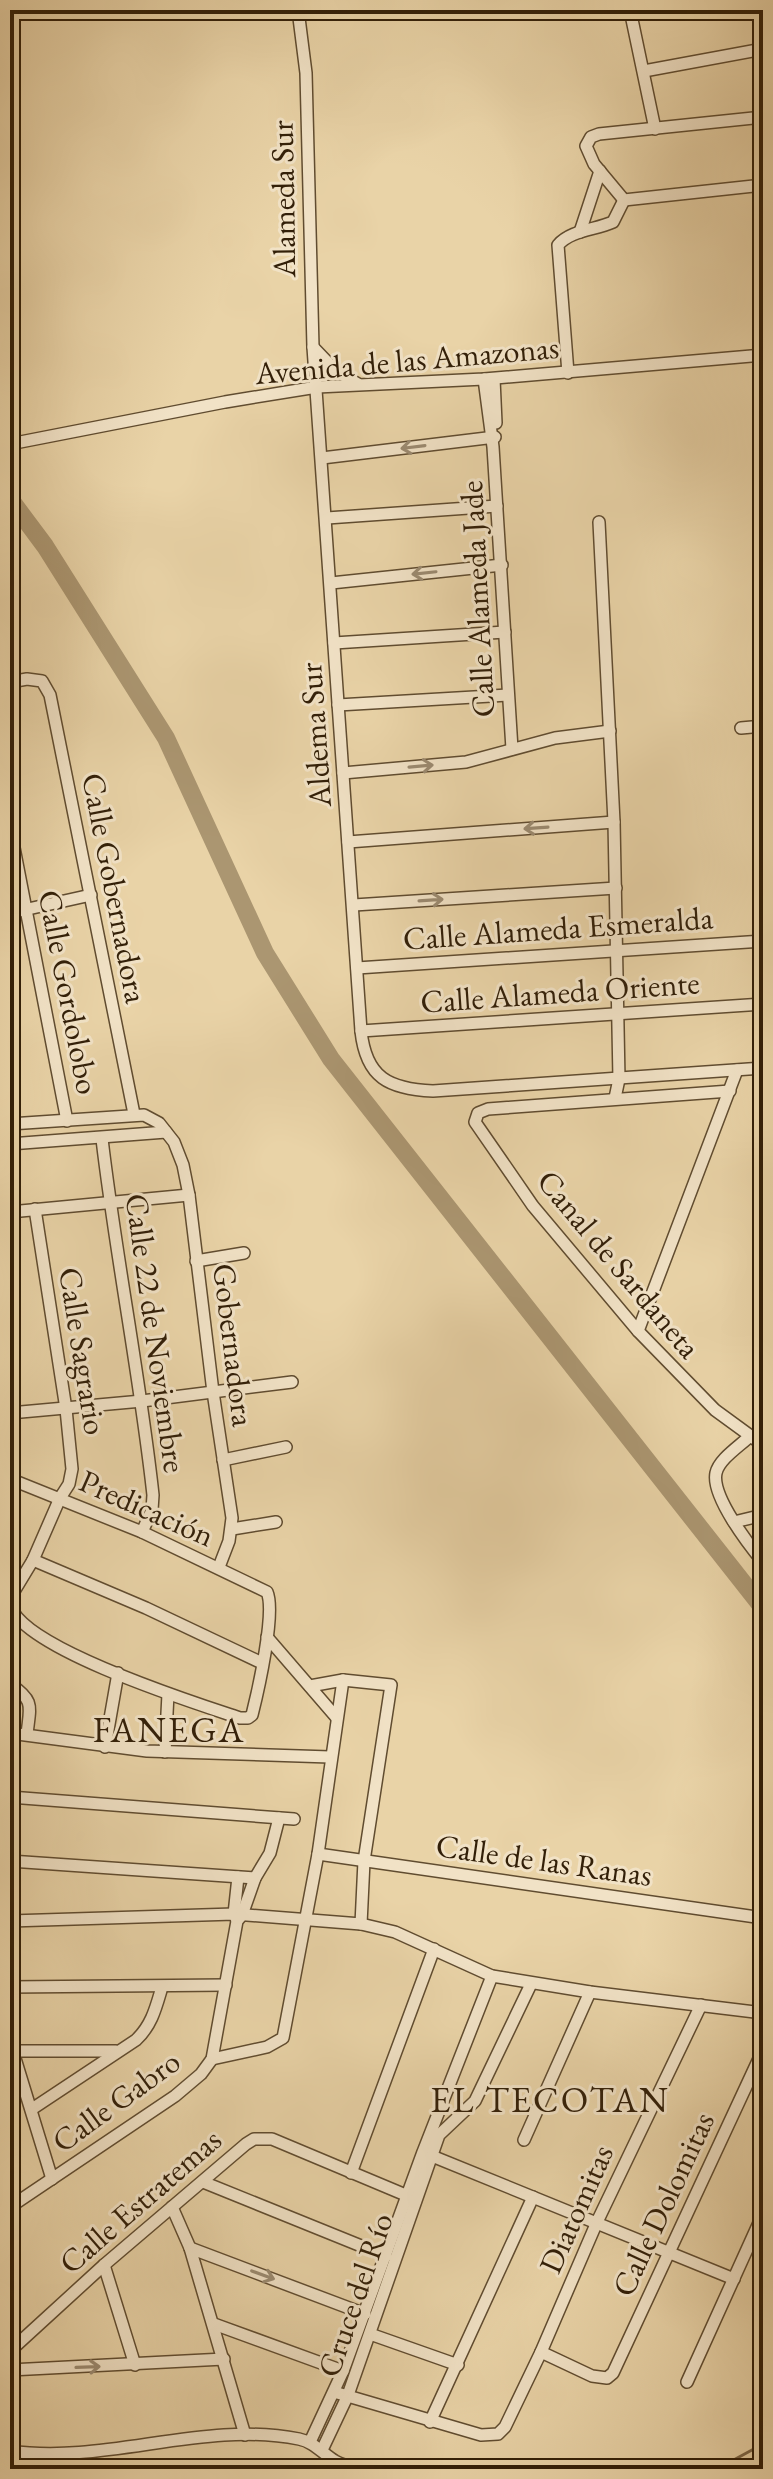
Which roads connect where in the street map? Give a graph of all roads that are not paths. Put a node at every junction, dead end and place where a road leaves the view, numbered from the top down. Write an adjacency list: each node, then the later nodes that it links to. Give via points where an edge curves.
1 (298, 10): 11 (street, Alameda Sur, via 306,73)
2 (630, 10): 4 (street)
3 (763, 49): 4 (street)
4 (644, 71): 6 (street)
5 (763, 117): 6 (street)
6 (655, 129): 7 (street, via 591,137 586,146)
7 (600, 171): 9 (street); 10 (street)
8 (763, 185): 9 (street)
9 (624, 200): 10 (street, via 613,222)
10 (580, 232): 13 (street, via 558,245)
11 (313, 347): 15 (street); 16 (street, Alameda Sur)
12 (763, 355): 13 (street, Avenida de las Amazonas)
13 (568, 373): 14 (street, Avenida de las Amazonas)
14 (489, 379): 15 (street, Avenida de las Amazonas); 17 (street, Calle Alameda Jade)
15 (358, 384): 16 (street, Avenida de las Amazonas)
16 (317, 387): 18 (street, Avenida de las Amazonas); 19 (street, Aldema Sur)
17 (493, 441): 19 (street, one-way to 19); 20 (street, Calle Alameda Jade)
18 (10, 444)
19 (322, 458): 21 (street, Aldema Sur)
20 (497, 506): 21 (street); 23 (street, Calle Alameda Jade)
21 (327, 518): 24 (street, Aldema Sur)
22 (599, 522): 32 (street)
23 (502, 565): 24 (street, one-way to 24); 25 (street, Calle Alameda Jade)
24 (331, 583): 26 (street, Aldema Sur)
25 (505, 632): 26 (street); 28 (street, Calle Alameda Jade)
26 (334, 643): 29 (street, Aldema Sur)
27 (10, 682): 39 (street, Calle Gobernadora, via 42,681 50,695)
28 (508, 695): 29 (street); 33 (street, Calle Alameda Jade)
29 (338, 705): 34 (street, Aldema Sur)
30 (763, 726): 31 (street)
31 (741, 728)
32 (610, 731): 33 (street); 35 (street)
33 (512, 749): 34 (street, one-way to 33, via 466,762)
34 (343, 773): 37 (street, Aldema Sur)
35 (614, 822): 37 (street, one-way to 37); 38 (street)
36 (10, 827): 41 (street, Calle Gordolobo)
37 (348, 842): 40 (street, Aldema Sur)
38 (616, 888): 40 (street, one-way to 38); 44 (street)
39 (91, 895): 41 (street); 54 (street, Calle Gobernadora)
40 (354, 905): 45 (street, Aldema Sur)
41 (27, 909): 42 (street); 55 (street, Calle Gordolobo)
42 (10, 913)
43 (763, 941): 44 (street, Calle Alameda Esmeralda)
44 (616, 952): 45 (street, Calle Alameda Esmeralda); 47 (street)
45 (357, 968): 48 (street, Aldema Sur)
46 (763, 1004): 47 (street, Calle Alameda Oriente)
47 (617, 1013): 48 (street, Calle Alameda Oriente); 51 (street)
48 (361, 1031): 51 (street, Aldema Sur, via 364,1054 379,1075 397,1087 433,1091)
49 (763, 1068): 50 (street)
50 (737, 1070): 51 (street); 52 (street)
51 (619, 1079): 53 (street)
52 (730, 1091): 53 (street); 66 (street)
53 (615, 1098): 66 (street, Canal de Sardaneta, via 482,1110 475,1117 476,1128)
54 (134, 1114): 55 (street); 57 (street, via 152,1118)
55 (67, 1121): 56 (street)
56 (10, 1124)
57 (166, 1132): 58 (street); 60 (street, Gobernadora, via 179,1151)
58 (102, 1139): 59 (street); 61 (street, Calle 22 de Noviembre)
59 (10, 1144)
60 (189, 1195): 61 (street); 65 (street, Gobernadora)
61 (110, 1201): 62 (street); 69 (street, Calle 22 de Noviembre)
62 (35, 1209): 63 (street); 70 (street, Calle Sagrario)
63 (10, 1212)
64 (244, 1253): 65 (street)
65 (196, 1261): 68 (street, Gobernadora)
66 (638, 1331): 72 (street, Canal de Sardaneta, via 715,1410)
67 (292, 1382): 68 (street)
68 (213, 1392): 69 (street); 75 (street, Gobernadora)
69 (142, 1401): 70 (street); 82 (street, Calle 22 de Noviembre, via 153,1495)
70 (66, 1409): 71 (street); 77 (street, Calle Sagrario, via 72,1469)
71 (10, 1413)
72 (750, 1436): 73 (street, Canal de Sardaneta); 80 (street, via 719,1467 716,1484)
73 (763, 1445)
74 (286, 1447): 75 (street)
75 (223, 1460): 81 (street, Gobernadora)
76 (10, 1479): 77 (street, Predicación)
77 (60, 1498): 82 (street, Predicación); 83 (street, Calle Sagrario)
78 (763, 1515): 80 (street)
79 (276, 1522): 81 (street)
80 (734, 1522): 84 (street)
81 (232, 1529): 85 (street, Gobernadora)
82 (142, 1532): 85 (street, Predicación)
83 (33, 1560): 86 (street, Calle Sagrario); 89 (street)
84 (763, 1562)
85 (219, 1567): 88 (street, Predicación, via 267,1592)
86 (10, 1594)
87 (10, 1605): 90 (street, via 41,1637)
88 (267, 1637): 89 (street); 93 (street)
89 (262, 1663): 94 (street, via 252,1715 245,1719)
90 (118, 1673): 94 (street); 98 (street)
91 (343, 1680): 93 (street); 95 (street); 106 (street, via 391,1685)
92 (10, 1684): 97 (street, via 30,1702)
93 (310, 1686): 95 (street)
94 (168, 1694): 99 (street)
95 (336, 1717): 100 (street)
96 (10, 1733): 97 (street)
97 (27, 1734): 98 (street)
98 (105, 1747): 99 (street)
99 (165, 1752): 100 (street)
100 (330, 1757): 104 (street)
101 (10, 1797): 102 (street)
102 (279, 1818): 103 (street); 108 (street, via 270,1853)
103 (294, 1819)
104 (318, 1854): 106 (street, Calle de las Ranas); 111 (street)
105 (10, 1861): 107 (street)
106 (364, 1861): 110 (street, Calle de las Ranas); 113 (street)
107 (238, 1877): 108 (street); 109 (street)
108 (255, 1878): 109 (street)
109 (238, 1916): 111 (street); 112 (street); 117 (street, Calle Gabro)
110 (763, 1918)
111 (306, 1919): 113 (street); 126 (street, via 283,2038 267,2047)
112 (10, 1921)
113 (361, 1924): 114 (street)
114 (434, 1949): 115 (street); 130 (street)
115 (492, 1976): 116 (street); 129 (street)
116 (531, 1984): 120 (street); 129 (street, via 475,2101 439,2135)
117 (226, 1985): 119 (street); 126 (street, Calle Gabro)
118 (10, 1987): 119 (street)
119 (162, 1987): 125 (street, via 146,2031)
120 (590, 1992): 121 (street); 128 (street)
121 (701, 2005): 122 (street); 138 (street, Diatomitas)
122 (763, 2013)
123 (11, 2047): 125 (street); 127 (street)
124 (763, 2050): 140 (street, Calle Dolomitas)
125 (118, 2051): 127 (street)
126 (212, 2059): 131 (street, Calle Gabro, via 175,2096)
127 (32, 2109): 131 (street)
128 (524, 2140)
129 (428, 2154): 133 (street, Cruce del Río); 134 (street); 146 (street, Cruce del Río)
130 (351, 2173): 132 (street, Calle Estratemas, via 263,2138 246,2144); 133 (street, Calle Estratemas)
131 (52, 2179): 135 (street, Calle Gabro)
132 (203, 2182): 136 (street, Calle Estratemas); 141 (street)
133 (408, 2196): 141 (street, Cruce del Río)
134 (533, 2197): 138 (street); 151 (street)
135 (10, 2207)
136 (172, 2207): 139 (street); 142 (street, Calle Estratemas)
137 (763, 2214): 143 (street)
138 (597, 2222): 140 (street); 148 (street, Diatomitas)
139 (190, 2248): 144 (street, one-way to 144); 145 (street)
140 (669, 2252): 143 (street); 148 (street, Calle Dolomitas, via 607,2378)
141 (386, 2256): 144 (street, Cruce del Río)
142 (104, 2265): 147 (street, Calle Estratemas); 150 (street)
143 (734, 2279): 154 (street)
144 (365, 2314): 153 (street, Cruce del Río)
145 (214, 2324): 149 (street); 153 (street)
146 (370, 2334): 151 (street); 156 (street, Cruce del Río)
147 (10, 2351)
148 (541, 2352): 157 (street, Diatomitas, via 498,2434)
149 (224, 2359): 150 (street); 158 (street)
150 (135, 2365): 152 (street, one-way to 150)
151 (458, 2365): 157 (street)
152 (10, 2370)
153 (343, 2371): 155 (street, Cruce del Río)
154 (687, 2382)
155 (334, 2392): 156 (street); 159 (street, Cruce del Río)
156 (348, 2395): 157 (street); 160 (street, Cruce del Río)
157 (430, 2422)
158 (245, 2435): 159 (street); 161 (street, via 70,2453)
159 (310, 2442): 160 (street)
160 (322, 2450): 162 (street)
161 (10, 2451)
162 (358, 2469)

